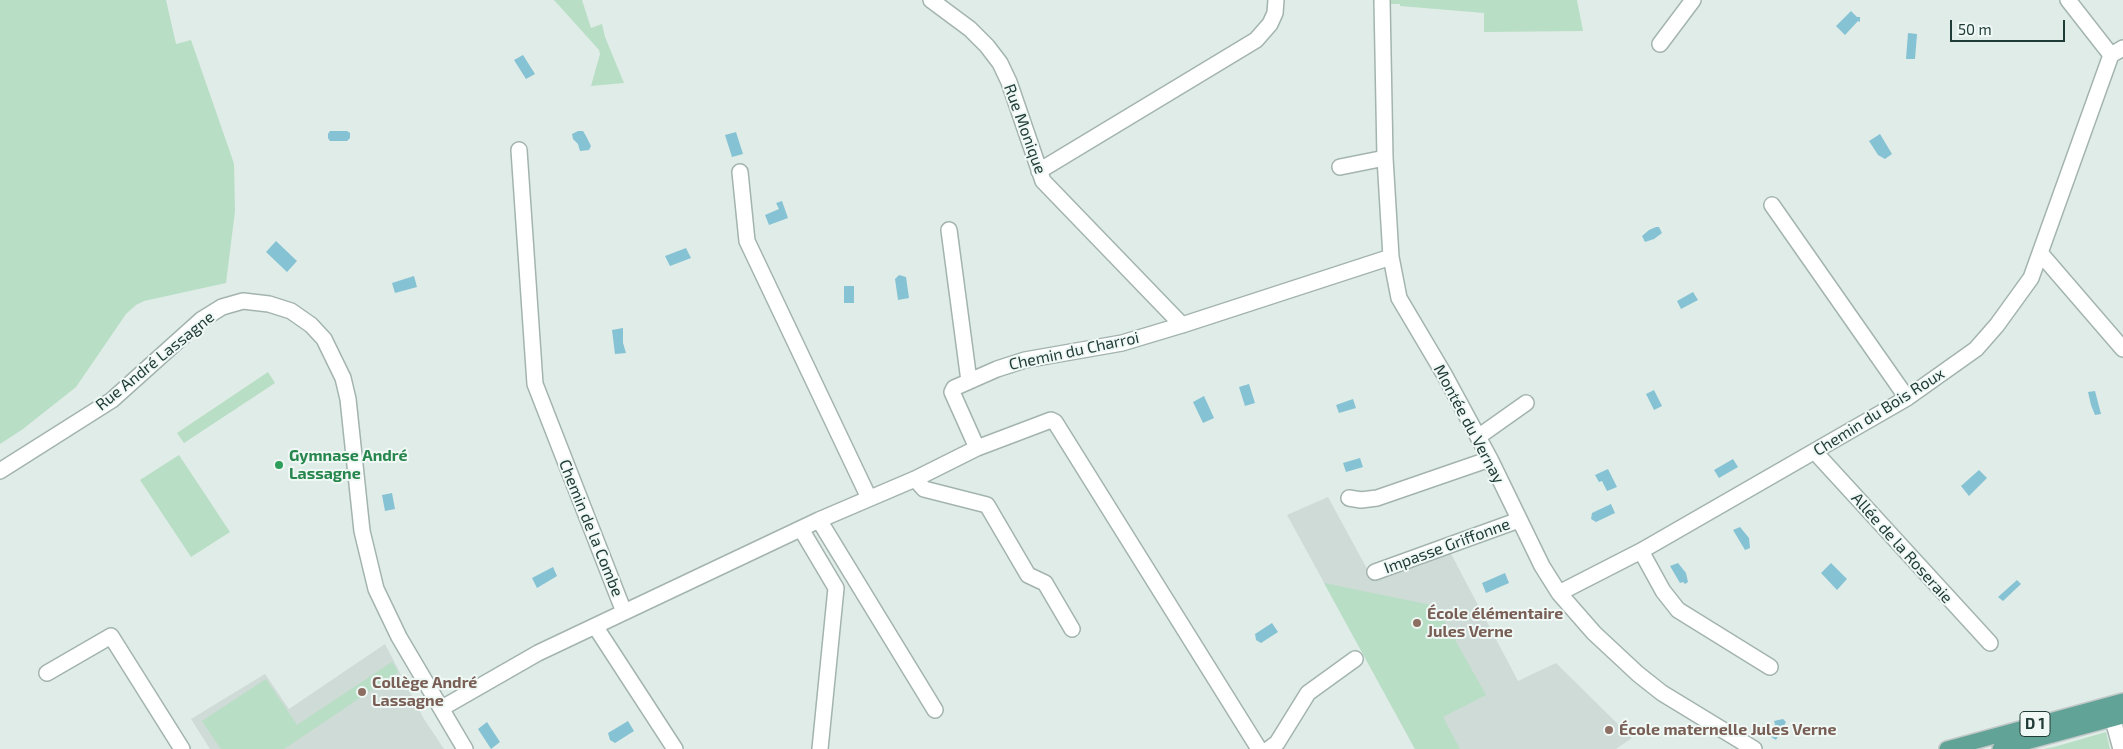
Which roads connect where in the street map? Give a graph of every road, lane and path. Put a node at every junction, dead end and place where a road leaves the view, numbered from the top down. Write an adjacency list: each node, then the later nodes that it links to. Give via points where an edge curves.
1 (931, 0): 11 (street, Rue Monique, via 970,28 1000,63)
2 (1276, 0): 11 (street, via 1270,24 1256,40)
3 (1382, 0): 9 (street, Montée du Vernay)
4 (1693, 0): 6 (street)
5 (2068, 0): 7 (street)
6 (1660, 44)
7 (2117, 51): 15 (street, Chemin du Bois Roux)
8 (519, 150): 36 (street, Chemin de la Combe, via 535,384)
9 (1385, 158): 10 (street); 16 (street, Montée du Vernay)
10 (1340, 167)
11 (1039, 171): 17 (street, Rue Monique, via 1043,181)
12 (740, 172): 28 (street, via 747,241)
13 (1772, 204): 20 (street)
14 (950, 230): 19 (street)
15 (2041, 254): 18 (street); 20 (street, Chemin du Bois Roux, via 2031,278 1976,349)
16 (1391, 257): 17 (street, Chemin du Charroi); 22 (street, Montée du Vernay, via 1399,298)
17 (1182, 325): 19 (street, Chemin du Charroi, via 1122,342 1025,360)
18 (2123, 349)
19 (969, 381): 23 (street, Chemin du Charroi, via 954,388 952,395)
20 (1907, 398): 24 (street, Chemin du Bois Roux)
21 (1526, 403): 22 (street)
22 (1478, 437): 25 (street, Montée du Vernay)
23 (977, 448): 27 (street, Chemin de la Combe); 51 (street, via 1051,420 1055,422)
24 (1815, 452): 33 (street, Chemin du Bois Roux); 39 (street, Allée de la Roseraie)
25 (1490, 459): 29 (street, via 1377,498); 31 (street, Montée du Vernay)
26 (0, 471): 44 (street, Rue André Lassagne, via 112,400 201,320 222,307 243,301 291,311 312,325 324,339 344,378 362,531 376,589 399,637)
27 (915, 478): 28 (street, Chemin de la Combe); 38 (street, via 924,489 987,505 1028,575 1045,584)
28 (869, 498): 30 (street, Chemin de la Combe)
29 (1349, 498)
30 (820, 520): 32 (street, Chemin de la Combe); 45 (street)
31 (1518, 520): 34 (street, Impasse Griffonne); 35 (street, Montée du Vernay)
32 (802, 529): 36 (street, Chemin de la Combe); 50 (street, via 836,588)
33 (1641, 551): 35 (street, Chemin du Bois Roux); 41 (street, via 1662,592 1678,610)
34 (1375, 572)
35 (1559, 593): 53 (street, Montée du Vernay, via 1594,633 1638,674 1662,693)
36 (624, 612): 37 (street)
37 (595, 626): 44 (street, via 538,653); 49 (street)
38 (1072, 629)
39 (1990, 643)
40 (1354, 659): 52 (street, via 1308,693 1277,742)
41 (1770, 667)
42 (47, 674): 47 (street, via 111,636)
43 (2123, 701): 54 (main road, D 1)
44 (442, 708): 48 (street, Rue André Lassagne)
45 (935, 710)
46 (2120, 715): 55 (street); 56 (main road, D 1); 57 (street)
47 (182, 749)
48 (465, 749)
49 (675, 749)
50 (820, 749)
51 (1259, 749)
52 (1269, 749)
53 (1754, 749)
54 (1947, 749)
55 (1972, 749)
56 (2000, 749)
57 (2121, 749)

